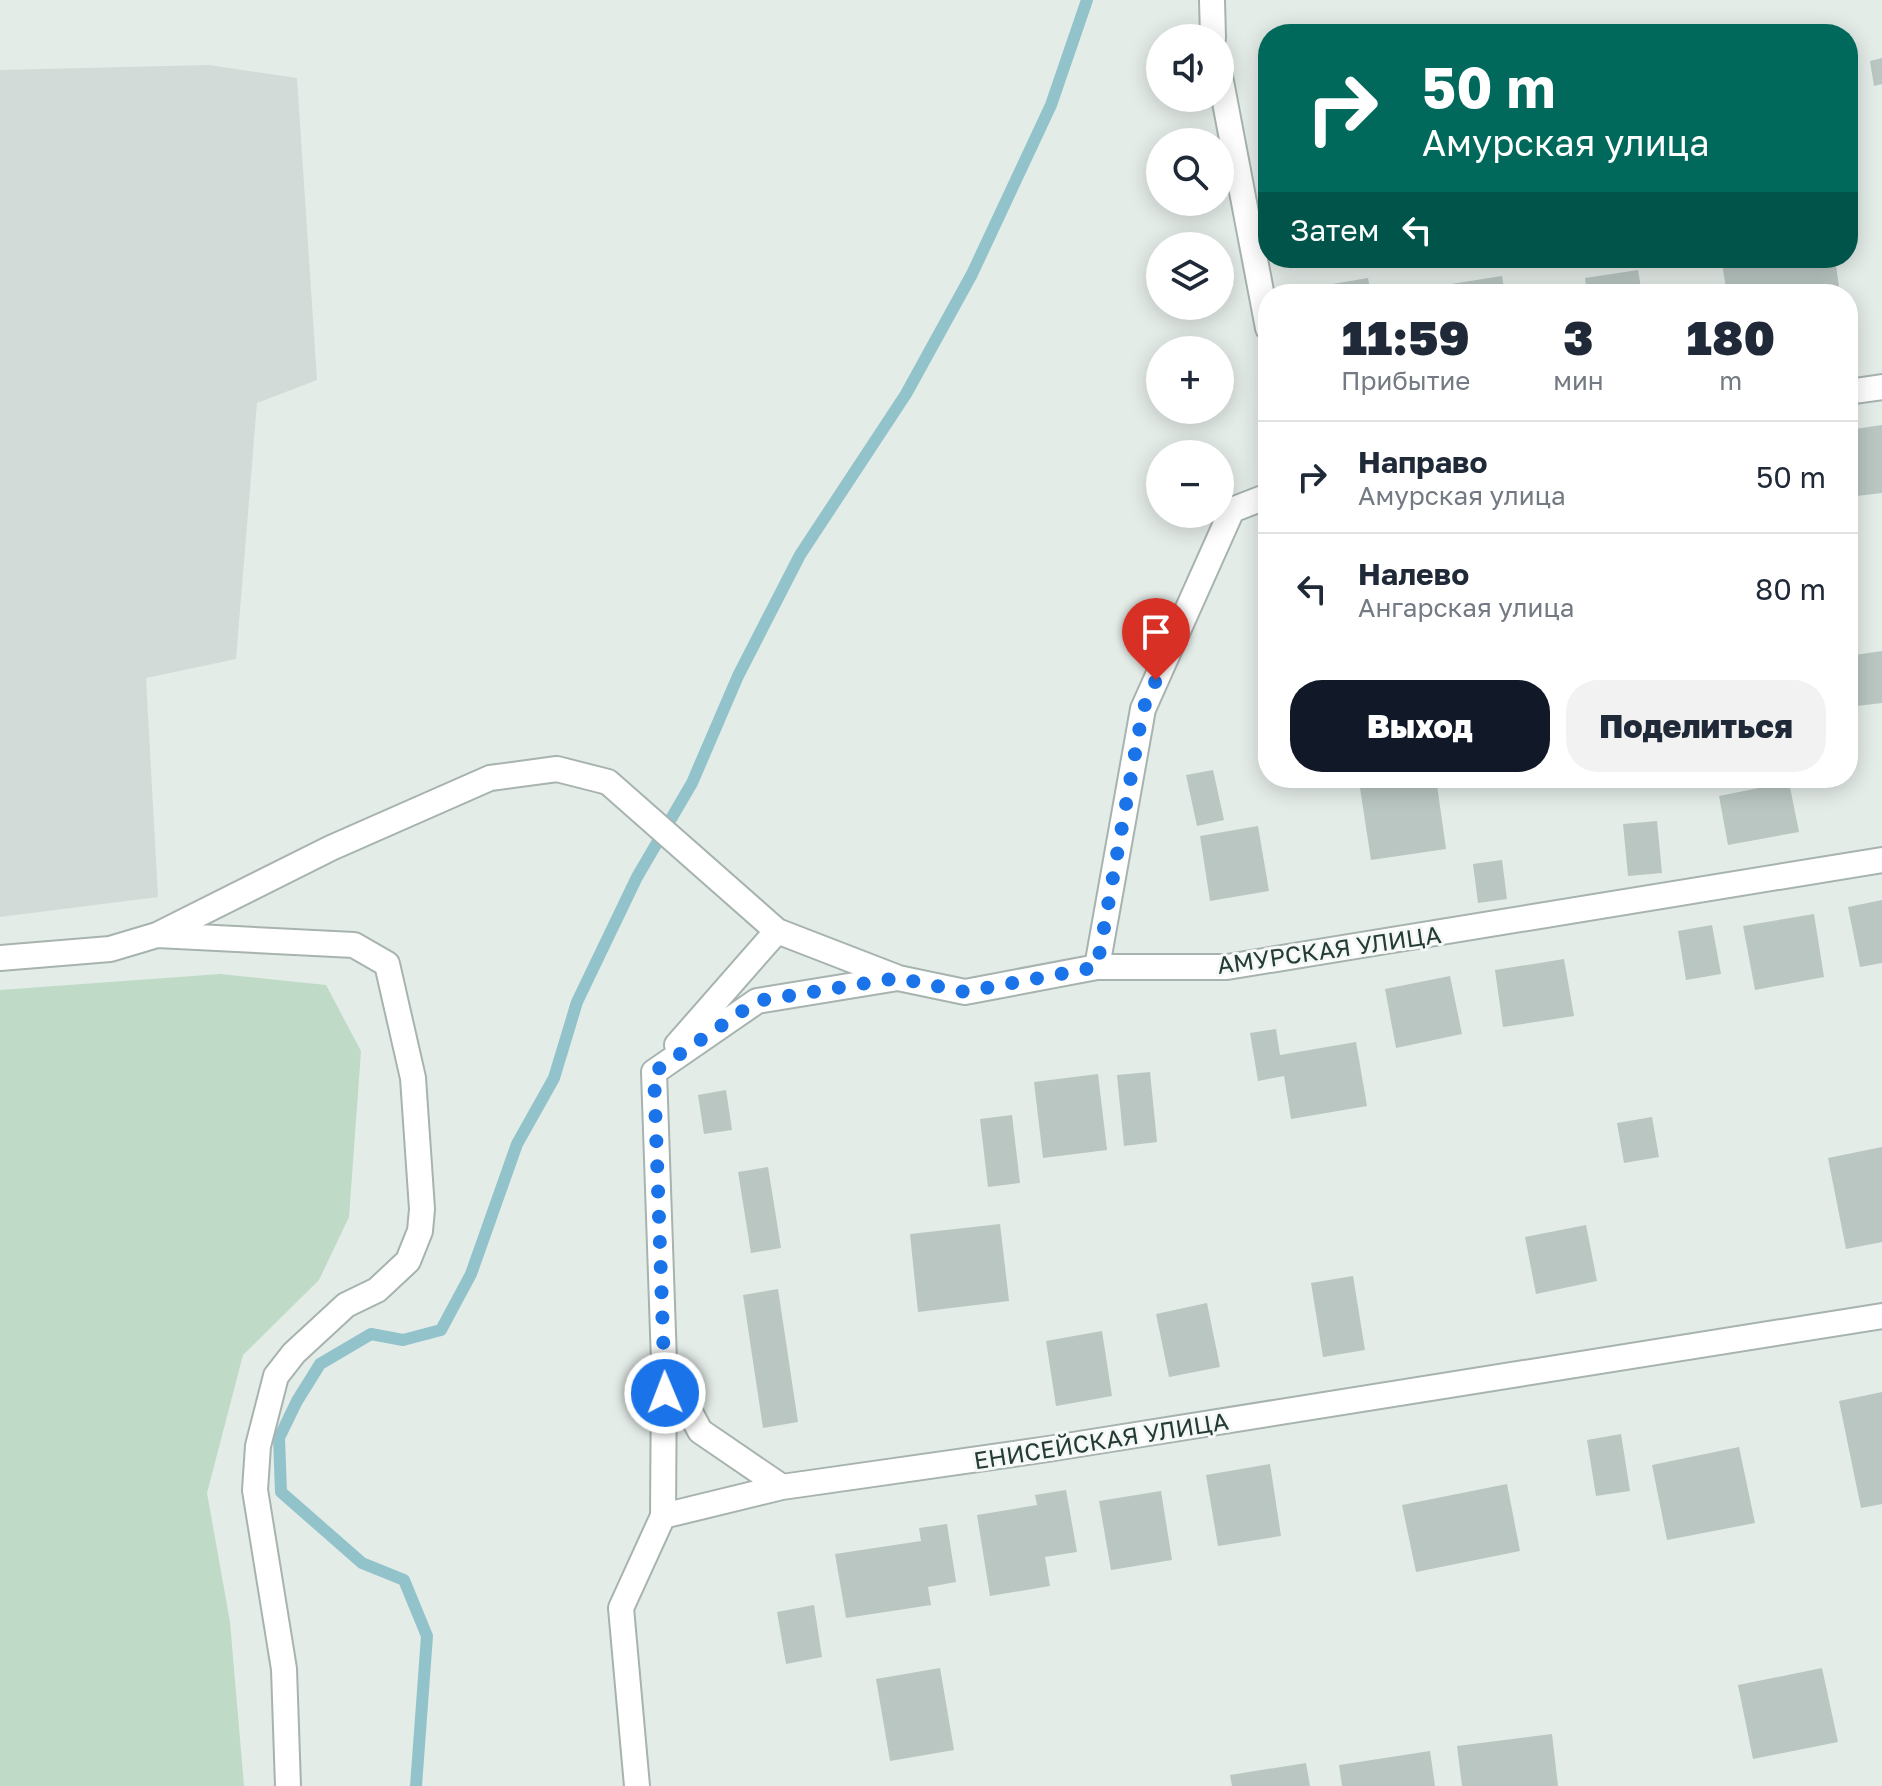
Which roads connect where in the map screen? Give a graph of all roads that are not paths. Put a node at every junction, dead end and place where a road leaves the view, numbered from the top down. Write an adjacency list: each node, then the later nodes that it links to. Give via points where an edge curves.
1 (1212, 0): 2 (street)
2 (1213, 24)
3 (1227, 112): 4 (street)
4 (1260, 284)
5 (1882, 387): 6 (street)
6 (1858, 391)
7 (1258, 500): 12 (street, via 1232,510 1143,709)
8 (1882, 860): 12 (street, АМУРСКАЯ УЛИЦА, via 1227,967)
9 (777, 931): 10 (street, via 608,782 557,769 490,778 331,848); 13 (street); 14 (street)
10 (157, 935): 11 (street, via 110,949); 19 (street, via 354,945 387,964 413,1078 422,1209 408,1261 377,1290 346,1305 294,1353 276,1376 258,1446 255,1490 284,1669)
11 (0, 958)
12 (1097, 967): 13 (street, АМУРСКАЯ УЛИЦА, via 965,992)
13 (898, 978): 14 (street, АМУРСКАЯ УЛИЦА, via 757,1001)
14 (654, 1072): 16 (street)
15 (1882, 1316): 17 (street, ЕНИСЕЙСКАЯ УЛИЦА)
16 (664, 1362): 17 (street, via 700,1431); 18 (street)
17 (782, 1487): 18 (street, ЕНИСЕЙСКАЯ УЛИЦА)
18 (663, 1516): 20 (street, via 621,1608)
19 (288, 1786)
20 (637, 1786)

